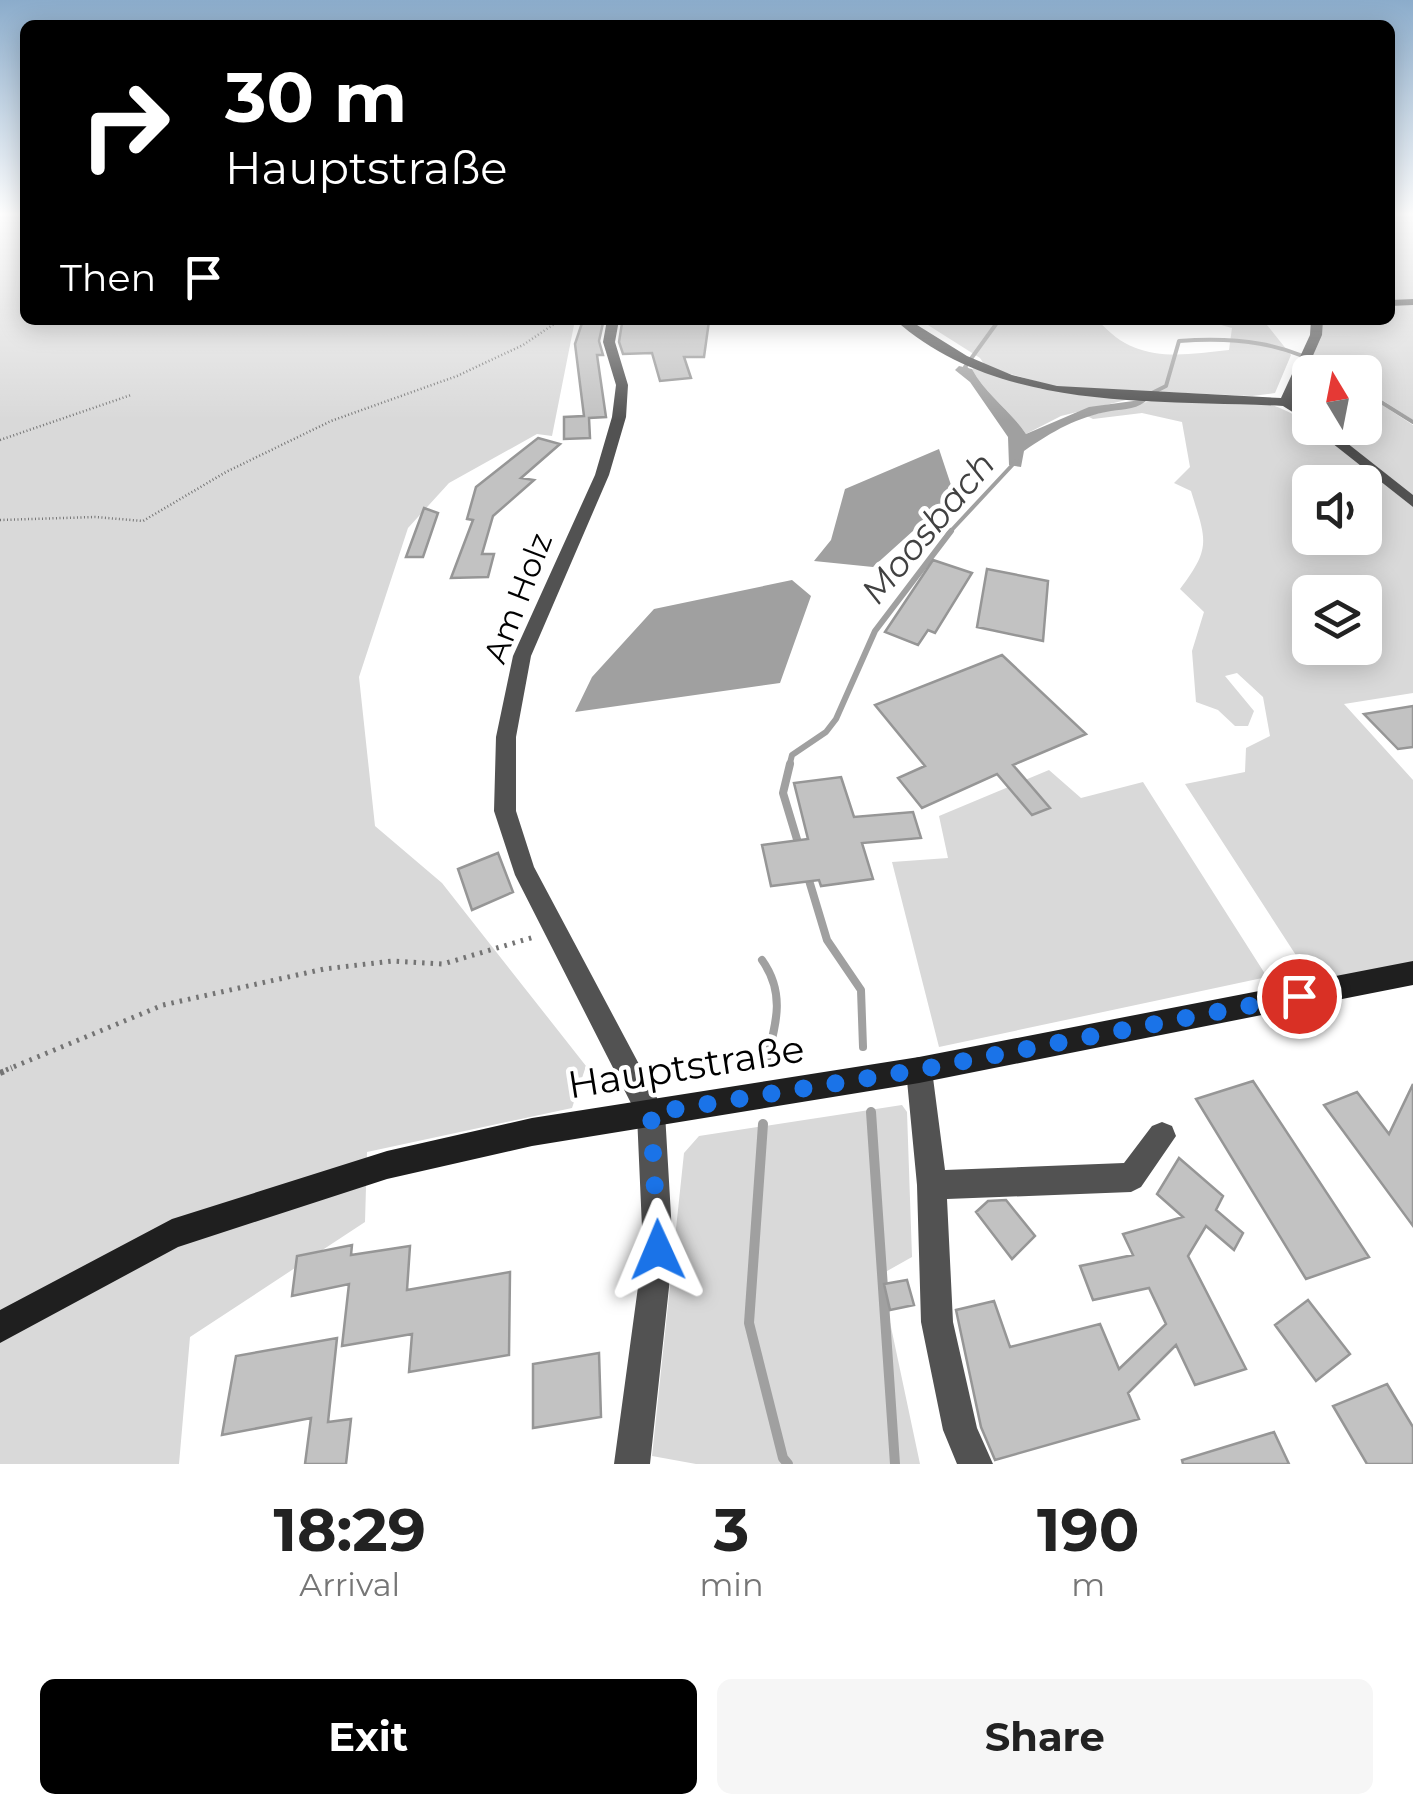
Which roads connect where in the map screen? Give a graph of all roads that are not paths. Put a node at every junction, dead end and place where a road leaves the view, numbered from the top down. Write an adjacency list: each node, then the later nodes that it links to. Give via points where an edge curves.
1 (612, 325): 10 (street, Am Holz, via 608,342 622,385 619,417 602,475 522,656 506,738 505,811 523,868)
2 (909, 325): 4 (street, via 968,362 1057,390)
3 (1315, 325): 4 (street)
4 (1286, 402): 5 (street)
5 (1292, 406)
6 (1341, 445): 7 (street)
7 (1413, 502)
8 (1413, 974): 9 (main road, Hauptstraße)
9 (918, 1070): 10 (main road, Hauptstraße); 12 (street)
10 (651, 1113): 13 (main road, Hauptstraße, via 532,1132 298,1192 172,1234); 14 (street, via 658,1250)
11 (1162, 1136): 12 (street, via 1131,1178)
12 (932, 1185): 15 (street, via 937,1322 960,1430)
13 (0, 1328)
14 (632, 1464)
15 (975, 1464)

